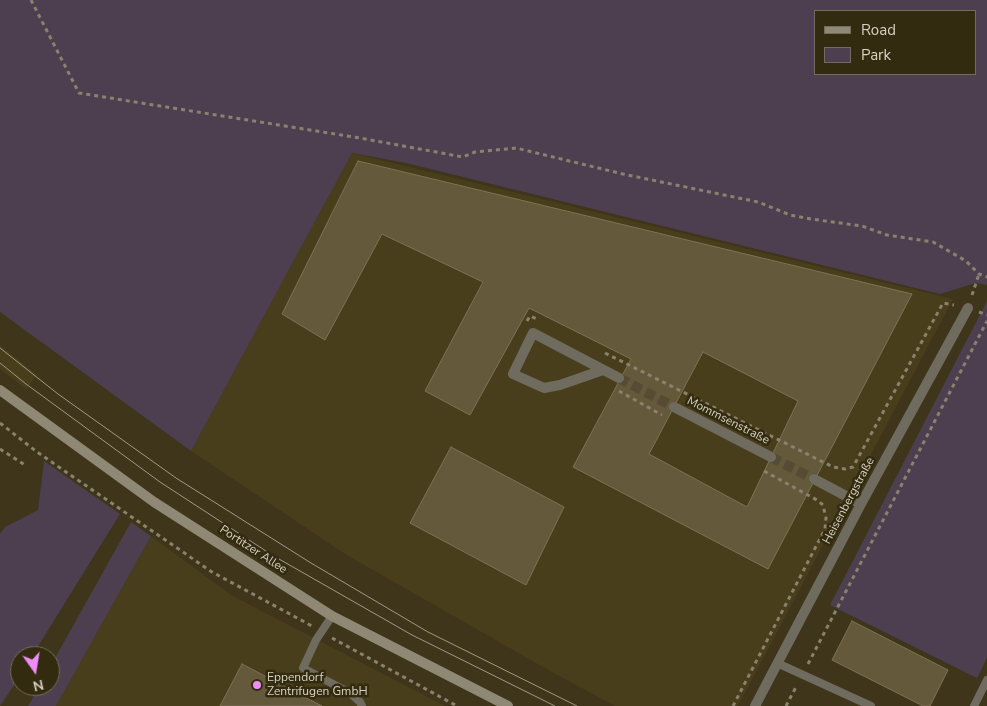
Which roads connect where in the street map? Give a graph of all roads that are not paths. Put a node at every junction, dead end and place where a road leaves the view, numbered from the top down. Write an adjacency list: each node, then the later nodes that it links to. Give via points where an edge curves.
1 (969, 303): 8 (street, Heisenbergstraße)
2 (602, 370): 2 (street, via 533,333 513,374 544,388 560,386); 3 (street)
3 (619, 378)
4 (0, 390): 9 (main road, Portitzer Allee, via 154,502)
5 (674, 407): 6 (street, Mommsenstraße)
6 (771, 457)
7 (814, 479): 8 (street)
8 (861, 504): 10 (street, Heisenbergstraße)
9 (332, 616): 12 (lane, via 303,668 350,693); 13 (main road, Portitzer Allee)
10 (777, 663): 14 (street, Heisenbergstraße); 15 (lane)
11 (987, 680): 16 (lane)
12 (362, 706)
13 (508, 706)
14 (755, 706)
15 (871, 706)
16 (974, 706)

